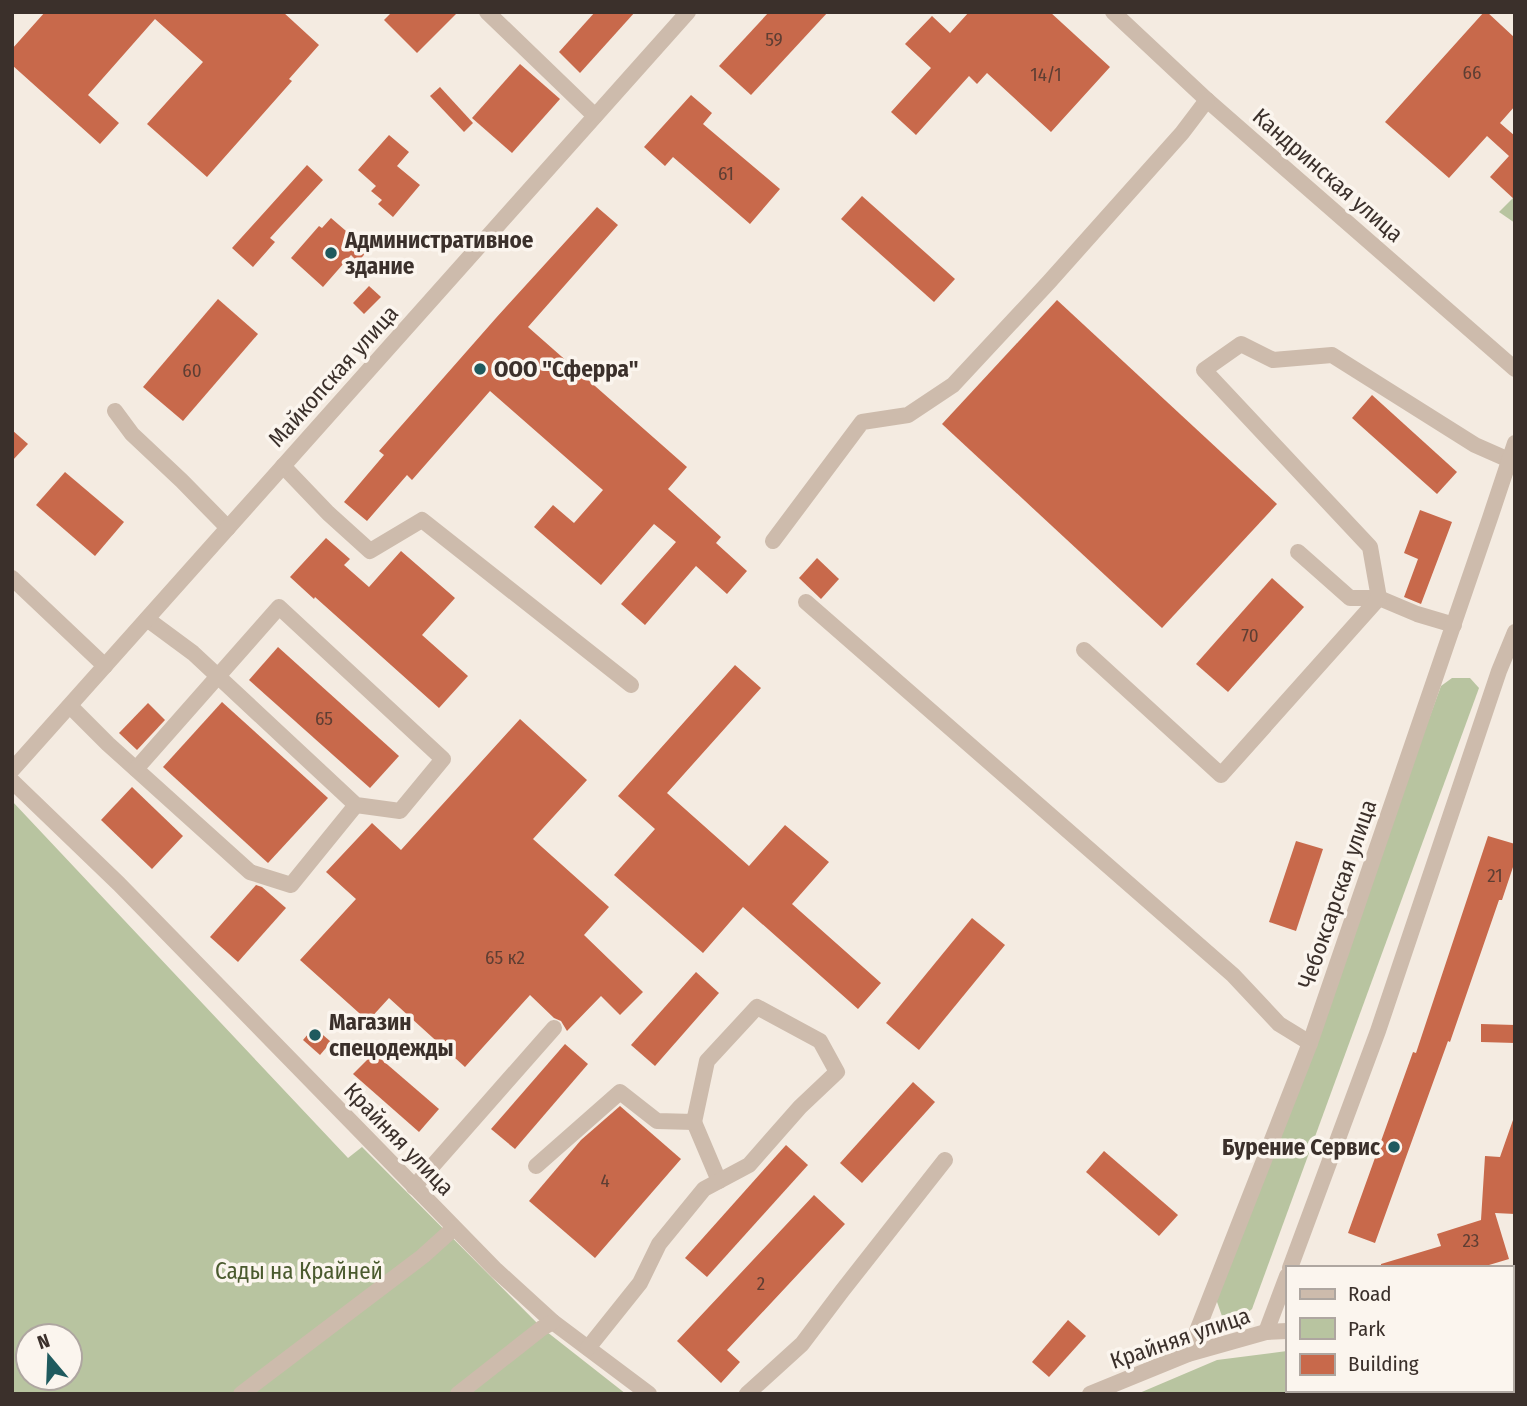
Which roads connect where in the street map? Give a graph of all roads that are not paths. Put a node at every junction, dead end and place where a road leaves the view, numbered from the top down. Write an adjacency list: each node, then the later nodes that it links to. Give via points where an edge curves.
1 (487, 12): 5 (street)
2 (688, 12): 5 (street, Майкопская улица)
3 (1113, 12): 4 (street, Кандринская улица)
4 (1207, 100): 6 (street, Кандринская улица); 12 (street, via 1182,134 953,385 908,415 862,422)
5 (595, 116): 10 (street, Майкопская улица)
6 (1515, 369)
7 (115, 411): 11 (street, via 132,434)
8 (1515, 443): 9 (street, Чебоксарская улица)
9 (1509, 460): 15 (street, via 1475,445 1332,355 1273,360 1241,344 1204,370 1370,547); 18 (street, Чебоксарская улица)
10 (283, 466): 11 (street, Майкопская улица); 23 (street, via 370,551 422,520)
11 (228, 528): 17 (street, Майкопская улица)
12 (773, 541)
13 (1298, 552): 15 (street, via 1350,598)
14 (12, 579): 21 (street)
15 (1379, 598): 18 (street); 20 (street, via 1221,775)
16 (806, 602): 30 (street, via 1233,975 1279,1024)
17 (147, 619): 21 (street, Майкопская улица); 22 (street)
18 (1454, 625): 30 (street, Чебоксарская улица)
19 (1515, 632): 37 (street, via 1378,1031)
20 (1084, 650)
21 (105, 666): 24 (street, Майкопская улица)
22 (218, 677): 25 (street); 28 (street); 28 (street, via 279,607 443,759 400,811)
23 (632, 685)
24 (70, 706): 25 (street); 26 (street, Майкопская улица)
25 (136, 769): 28 (street, via 250,872 291,885)
26 (12, 770)
27 (12, 781): 35 (street, Крайняя улица)
28 (356, 805)
29 (554, 1028): 35 (street)
30 (1310, 1043): 43 (street, Чебоксарская улица)
31 (694, 1122): 33 (street, via 657,1121 620,1092); 34 (street); 34 (street, via 707,1061 757,1007 820,1041 837,1072 749,1165)
32 (945, 1160): 47 (street, via 802,1344)
33 (536, 1166)
34 (719, 1181): 42 (street, via 704,1189 659,1244 640,1283)
35 (414, 1187): 36 (street, Крайняя улица)
36 (454, 1228): 39 (street, Крайняя улица); 44 (street)
37 (1291, 1266)
38 (1286, 1279): 41 (street)
39 (553, 1322): 42 (street, Крайняя улица); 45 (street)
40 (1286, 1331): 41 (street, Крайняя улица)
41 (1266, 1332): 43 (street, Крайняя улица)
42 (588, 1348): 46 (street, Крайняя улица)
43 (1188, 1354): 48 (street, Крайняя улица)
44 (241, 1394)
45 (458, 1394)
46 (649, 1394)
47 (747, 1394)
48 (1090, 1394)

